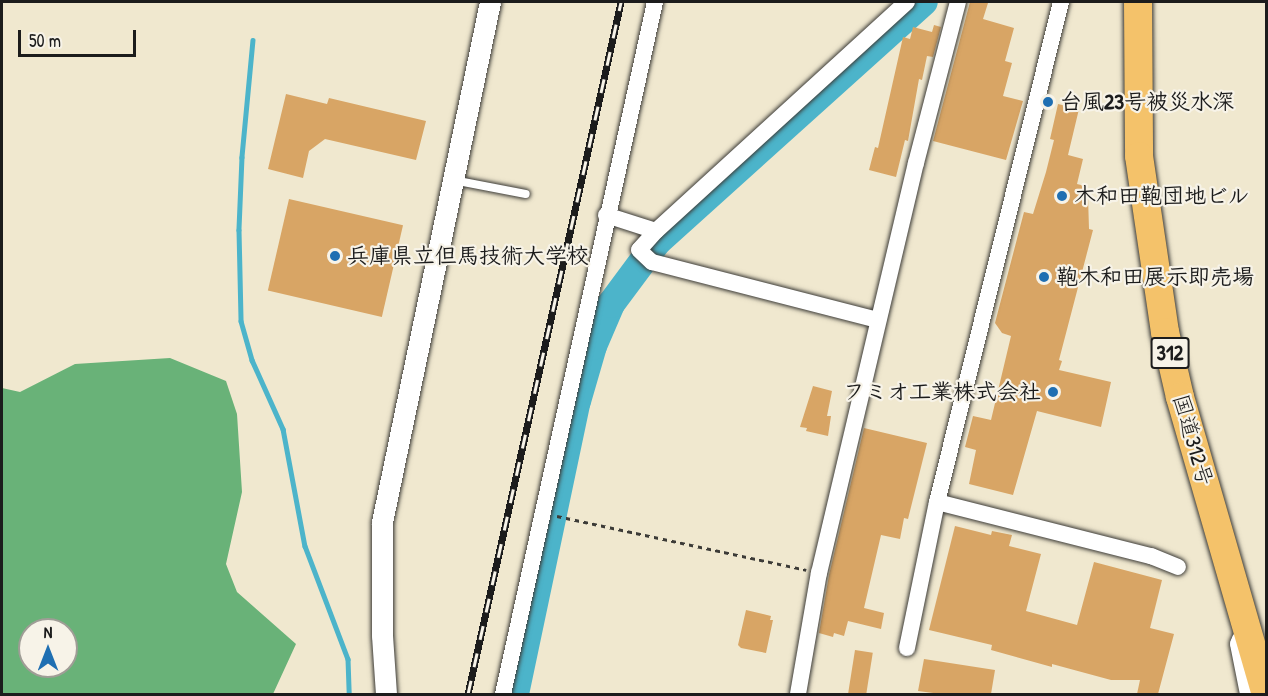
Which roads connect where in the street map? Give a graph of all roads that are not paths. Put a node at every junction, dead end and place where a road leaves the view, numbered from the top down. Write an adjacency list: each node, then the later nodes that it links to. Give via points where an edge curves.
1 (490, 2): 7 (street)
2 (654, 2): 9 (street)
3 (907, 2): 10 (street)
4 (958, 2): 11 (street)
5 (1061, 2): 12 (street)
6 (1138, 2): 14 (highway, 国道312号 / 312, via 1139,156 1163,321 1183,407)
7 (452, 180): 8 (lane); 16 (street, via 382,522)
8 (526, 194)
9 (606, 215): 10 (street); 17 (street)
10 (656, 231): 11 (street, via 639,250 646,257)
11 (878, 320): 18 (street, via 819,573)
12 (937, 502): 13 (street, via 1151,556); 15 (street)
13 (1178, 567)
14 (1246, 625): 19 (street, via 1238,644); 20 (highway, 国道312号 / 312)
15 (907, 648)
16 (386, 694)
17 (503, 694)
18 (798, 694)
19 (1248, 694)
20 (1266, 694)

